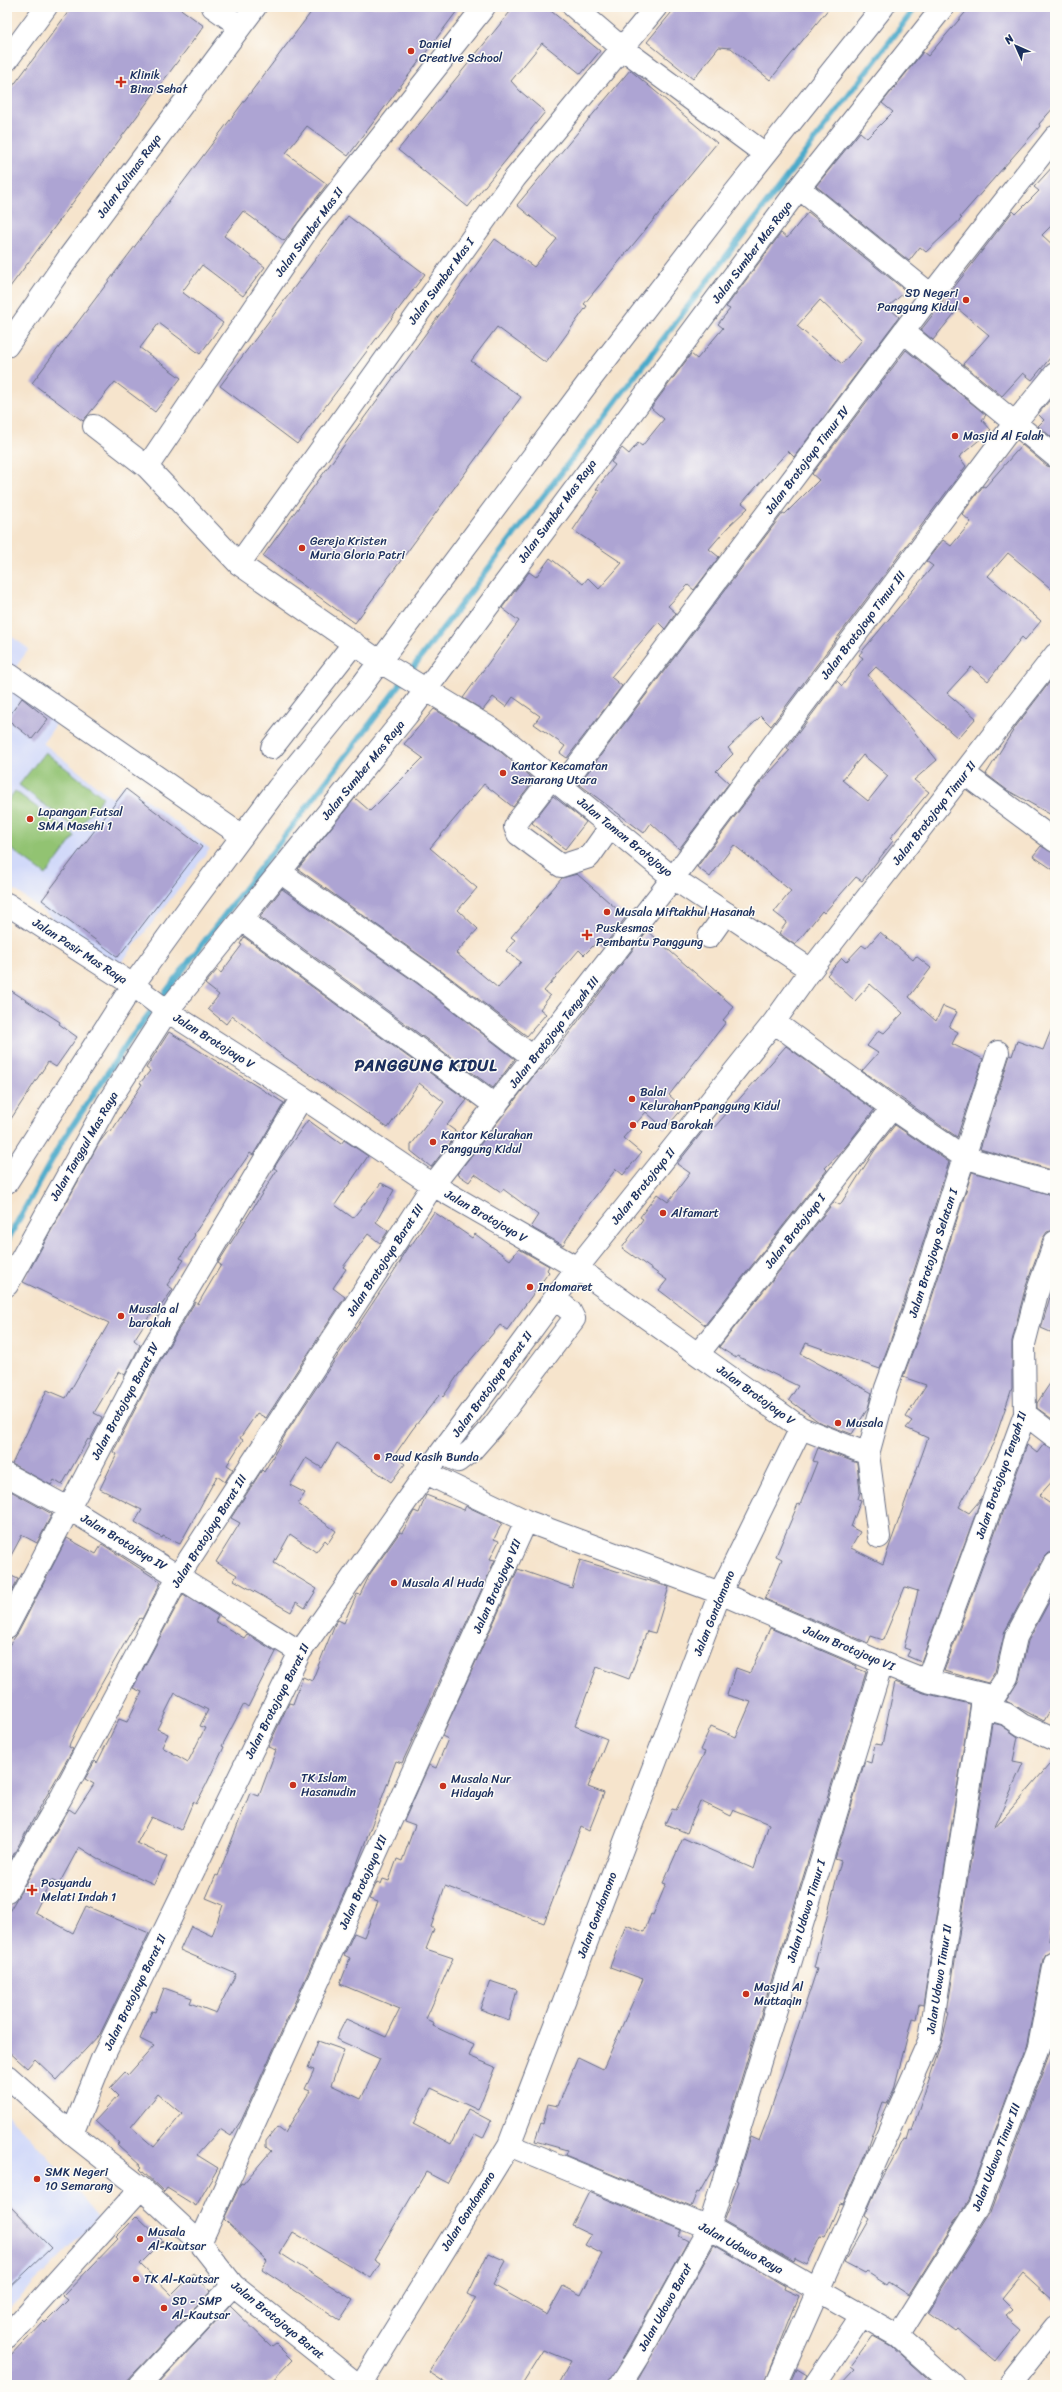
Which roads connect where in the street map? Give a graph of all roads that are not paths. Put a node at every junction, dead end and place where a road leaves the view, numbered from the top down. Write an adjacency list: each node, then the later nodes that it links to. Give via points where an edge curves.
1 (46, 7): 11 (street)
2 (213, 7): 9 (street)
3 (255, 7): 9 (street, Jalan Kalimas Raya)
4 (484, 7): 22 (street, Jalan Sumber Mas II, via 308,229)
5 (574, 7): 10 (street)
6 (656, 7): 10 (street, Jalan Sumber Mas I)
7 (883, 7): 13 (street)
8 (943, 7): 14 (street, Jalan Sumber Mas Raya)
9 (240, 26): 17 (street, Jalan Kalimas Raya)
10 (622, 48): 13 (street); 23 (street, Jalan Sumber Mas I, via 515,178)
11 (7, 60)
12 (1055, 137): 15 (street, Jalan Brotojoyo Timur IV)
13 (765, 154): 26 (street, via 590,380)
14 (799, 188): 15 (street); 28 (street, Jalan Sumber Mas Raya)
15 (931, 295): 16 (street, Jalan Brotojoyo Timur IV)
16 (904, 332): 19 (street); 31 (street, Jalan Brotojoyo Timur IV)
17 (7, 346)
18 (1055, 374): 19 (street, Jalan Brotojoyo Timur III)
19 (1014, 424): 21 (street); 36 (street, Jalan Brotojoyo Timur III)
20 (94, 426): 22 (street, Jalan Taman Brotojoyo)
21 (1055, 456)
22 (147, 467): 23 (street, Jalan Taman Brotojoyo)
23 (239, 564): 24 (street, Jalan Taman Brotojoyo)
24 (354, 643): 26 (street, Jalan Taman Brotojoyo); 29 (street)
25 (1055, 655): 30 (street, Jalan Brotojoyo Timur II)
26 (382, 663): 28 (street, Jalan Taman Brotojoyo); 33 (street)
27 (10, 675): 33 (street)
28 (424, 688): 31 (street, Jalan Taman Brotojoyo, via 496,732); 35 (street, Jalan Sumber Mas Raya)
29 (272, 748)
30 (965, 774): 34 (street); 41 (street, Jalan Brotojoyo Timur II)
31 (557, 782): 32 (street, Jalan Taman Brotojoyo); 32 (street, Jalan Brotojoyo Timur IV, via 518,821 515,827 518,834 561,866 589,857)
32 (611, 826): 36 (street, Jalan Taman Brotojoyo)
33 (242, 836): 42 (street)
34 (1055, 841)
35 (280, 872): 39 (street, Jalan Sumber Mas Raya); 46 (street, via 425,974)
36 (673, 878): 38 (street, Jalan Taman Brotojoyo); 46 (street, Jalan Brotojoyo Tengah III)
37 (7, 904): 42 (street, Jalan Pasir Mas Raya)
38 (726, 913): 40 (street); 41 (street, Jalan Taman Brotojoyo)
39 (242, 920): 43 (street, Jalan Sumber Mas Raya); 48 (street)
40 (709, 937)
41 (811, 970): 44 (street, Jalan Brotojoyo II)
42 (138, 989): 43 (street, Jalan Pasir Mas Raya); 50 (street)
43 (166, 1010): 47 (street, Jalan Brotojoyo V); 57 (street, Jalan Tanggul Mas Raya, via 107,1104)
44 (774, 1022): 49 (street); 56 (street, Jalan Brotojoyo II)
45 (998, 1052): 51 (street, Jalan Brotojoyo Selatan I)
46 (534, 1058): 48 (street, Jalan Brotojoyo Tengah III)
47 (302, 1097): 54 (street, Jalan Brotojoyo V); 65 (street, Jalan Brotojoyo Barat IV, via 150,1353)
48 (496, 1106): 54 (street, Jalan Brotojoyo Tengah III)
49 (892, 1108): 51 (street); 58 (street, Jalan Brotojoyo I)
50 (13, 1157): 52 (street)
51 (964, 1157): 53 (street); 62 (street, Jalan Brotojoyo Selatan I, via 914,1312 886,1388)
52 (7, 1182)
53 (1055, 1184)
54 (433, 1185): 56 (street, Jalan Brotojoyo V); 69 (street, Jalan Brotojoyo Barat III)
55 (1055, 1242): 59 (street, Jalan Brotojoyo Tengah II, via 1037,1294 1024,1344)
56 (577, 1268): 58 (street, Jalan Brotojoyo V); 63 (street, Jalan Brotojoyo Barat II)
57 (7, 1285)
58 (698, 1354): 60 (street, Jalan Brotojoyo V)
59 (1025, 1414): 61 (street); 74 (street, Jalan Brotojoyo Tengah II)
60 (801, 1428): 62 (street, Jalan Brotojoyo V); 70 (street, Jalan Gondomono)
61 (1055, 1437)
62 (868, 1454): 67 (street)
63 (426, 1473): 66 (street); 72 (street, Jalan Brotojoyo Barat II)
64 (7, 1475): 65 (street, Jalan Brotojoyo IV)
65 (68, 1508): 69 (street, Jalan Brotojoyo IV); 71 (street, Jalan Brotojoyo Barat IV)
66 (526, 1521): 70 (street); 85 (street, Jalan Brotojoyo VII)
67 (879, 1537)
68 (1055, 1564): 75 (street, via 1016,1637 1002,1687 995,1697)
69 (179, 1575): 72 (street, Jalan Brotojoyo IV); 77 (street, Jalan Brotojoyo Barat III, via 62,1796)
70 (720, 1593): 73 (street, Jalan Brotojoyo VI); 82 (street, Jalan Gondomono)
71 (7, 1627)
72 (300, 1652): 81 (street, Jalan Brotojoyo Barat II, via 102,2059)
73 (882, 1663): 74 (street, Jalan Brotojoyo VI); 84 (street, Jalan Udowo Timur I)
74 (927, 1681): 75 (street, Jalan Brotojoyo VI)
75 (982, 1701): 76 (street, via 1022,1725); 87 (street, Jalan Udowo Timur II, via 930,2039)
76 (1055, 1740)
77 (7, 1891)
78 (1055, 1962): 79 (street, Jalan Udowo Timur III)
79 (1047, 2048): 90 (street, Jalan Udowo Timur III, via 979,2207)
80 (7, 2076): 81 (street, Jalan Brotojoyo Barat)
81 (72, 2134): 83 (street, Jalan Brotojoyo Barat)
82 (509, 2145): 84 (street, Jalan Udowo Raya); 93 (street, Jalan Gondomono)
83 (141, 2188): 85 (street, Jalan Brotojoyo Barat); 91 (street)
84 (709, 2228): 87 (street, Jalan Udowo Raya); 94 (street, Jalan Udowo Barat, via 640,2354)
85 (200, 2243): 86 (street, Jalan Brotojoyo Barat)
86 (233, 2285): 92 (street); 93 (street, Jalan Brotojoyo Barat)
87 (818, 2290): 88 (street, Jalan Udowo Raya); 95 (street, Jalan Udowo Timur II)
88 (862, 2315): 90 (street, Jalan Udowo Raya); 96 (street)
89 (1055, 2328): 98 (street)
90 (898, 2336): 97 (street, Jalan Udowo Raya)
91 (7, 2337)
92 (140, 2385)
93 (359, 2385)
94 (620, 2385)
95 (776, 2385)
96 (815, 2385)
97 (953, 2385)
98 (1009, 2385)

